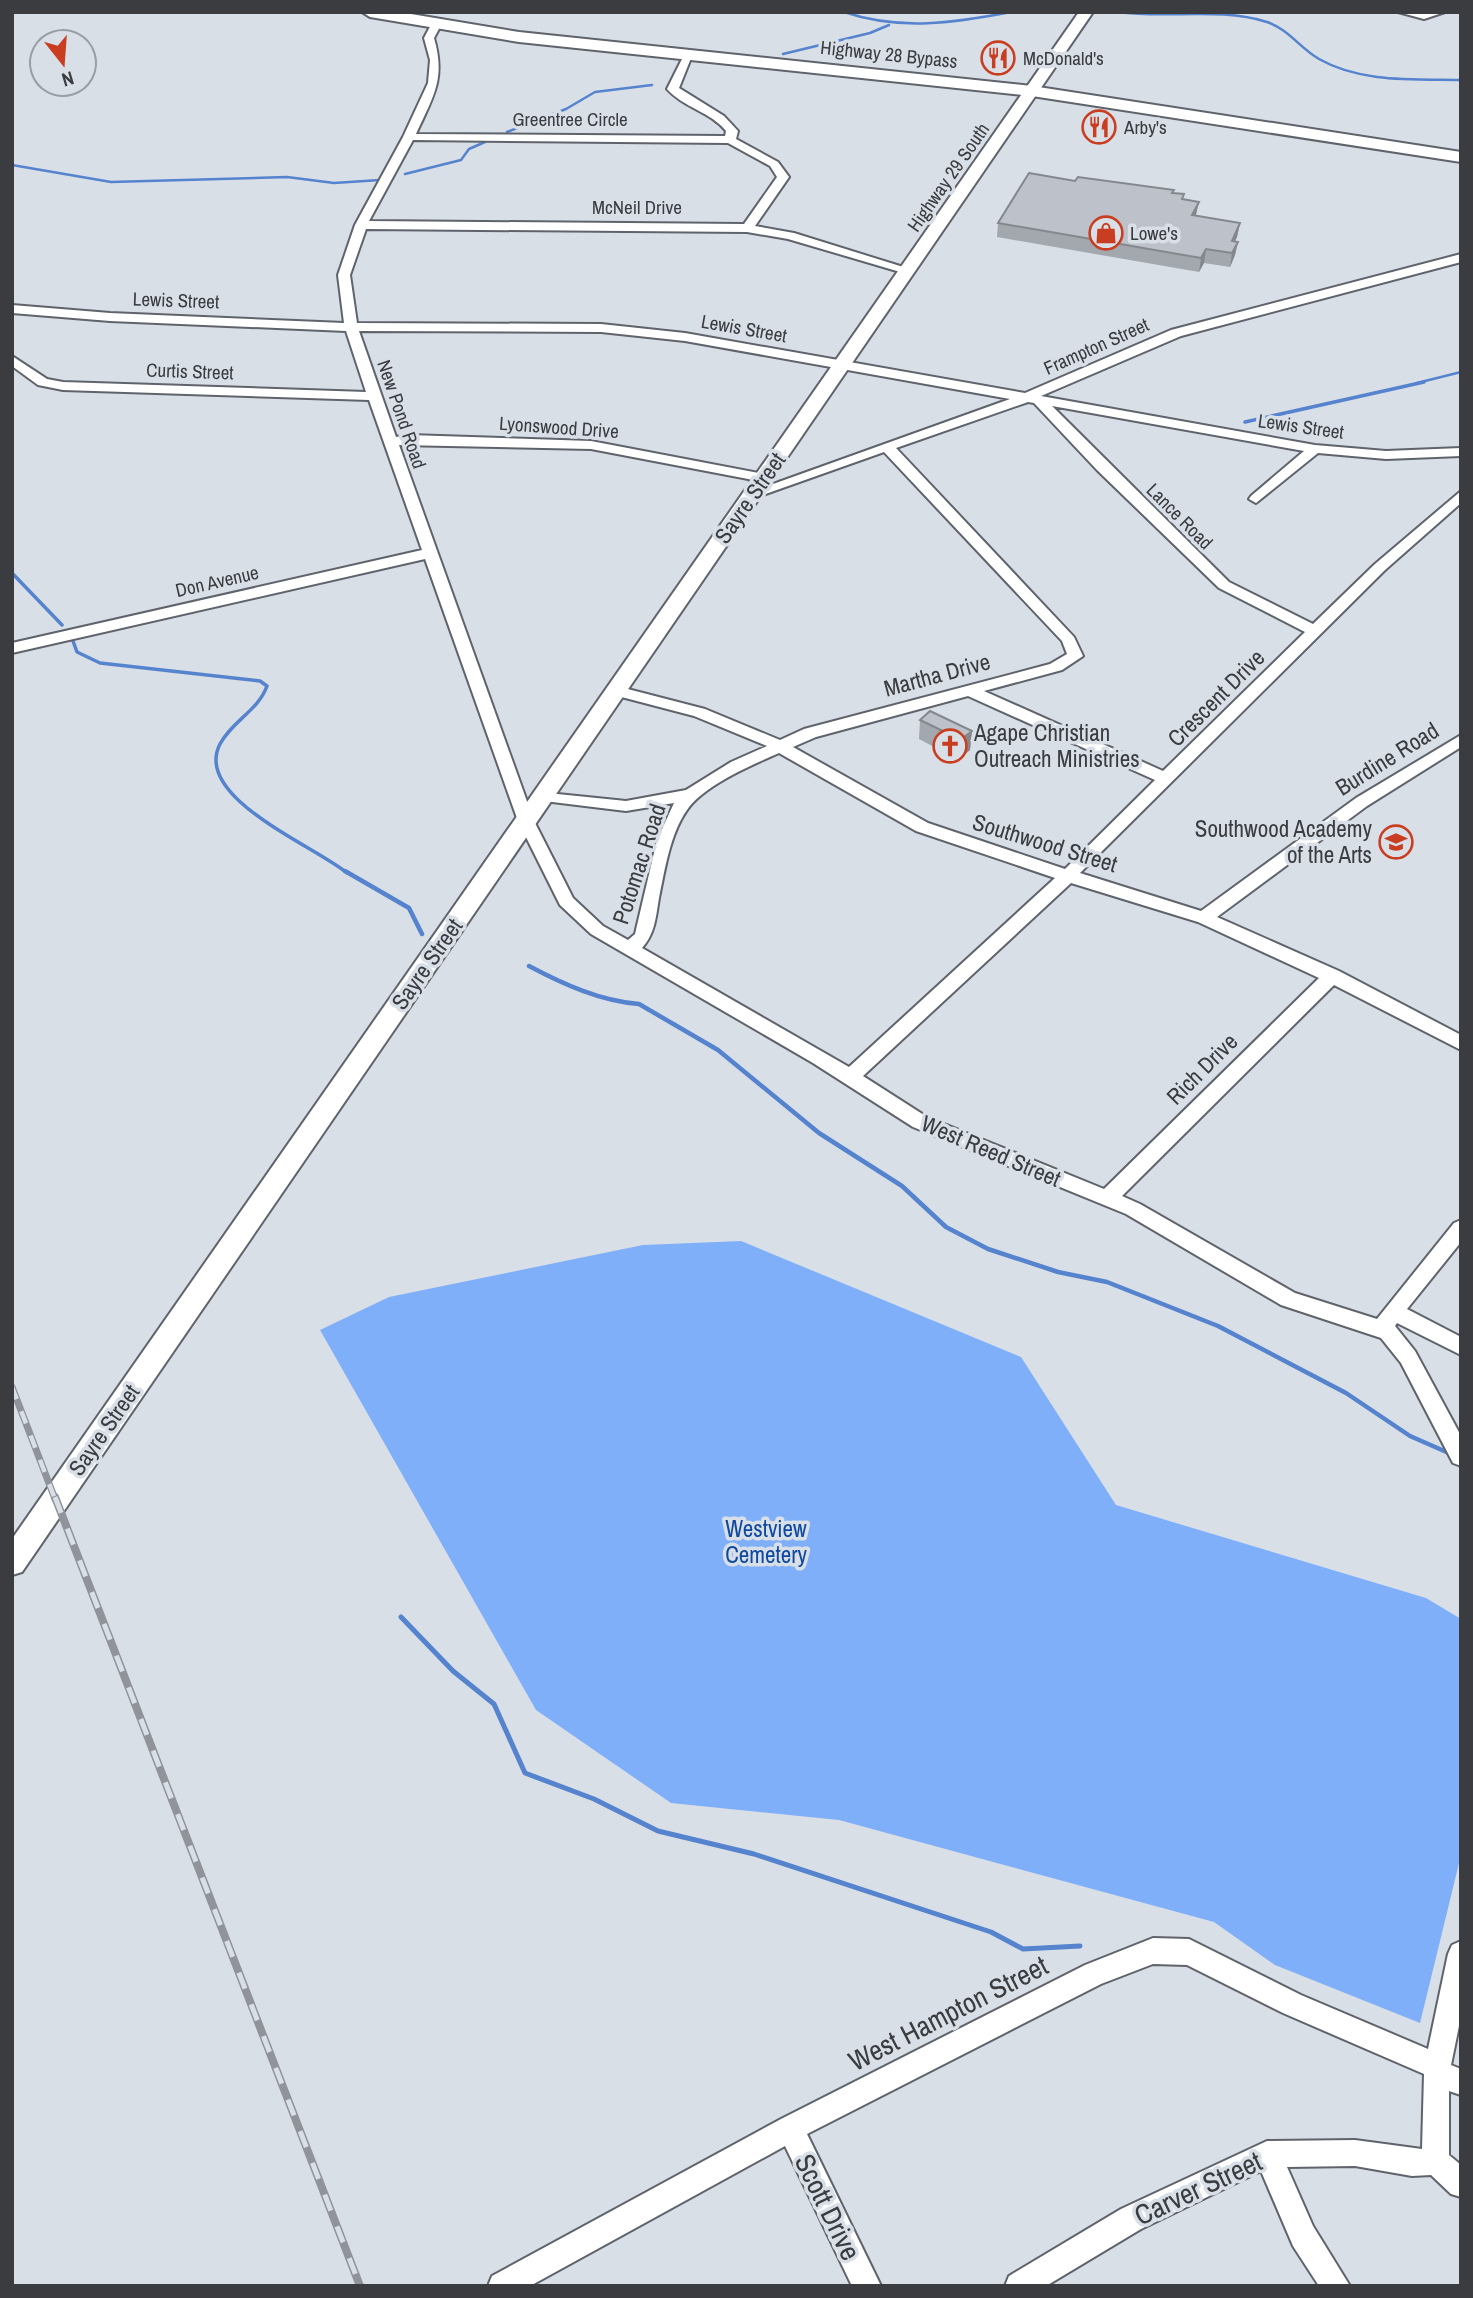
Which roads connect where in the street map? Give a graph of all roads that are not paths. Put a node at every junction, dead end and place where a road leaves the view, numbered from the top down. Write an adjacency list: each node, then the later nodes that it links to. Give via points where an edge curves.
1 (370, 12): 5 (highway, Highway 28 Bypass)
2 (1086, 12): 7 (main road, Highway 29 South)
3 (1403, 12): 4 (street, via 1427,16)
4 (1440, 12)
5 (436, 25): 6 (highway, Highway 28 Bypass); 8 (street, New Pond Road, via 429,38 435,60 434,83)
6 (689, 55): 7 (highway, Highway 28 Bypass); 9 (street, Greentree Circle, via 673,89 686,102 726,122 732,131)
7 (1032, 91): 10 (highway, Highway 28 Bypass); 14 (main road, Highway 29 South)
8 (409, 137): 9 (street, Greentree Circle); 11 (street, New Pond Road)
9 (730, 140): 12 (street, Greentree Circle, via 774,164 783,177)
10 (1461, 157)
11 (361, 225): 12 (street, McNeil Drive); 16 (street, New Pond Road, via 344,275)
12 (747, 228): 14 (street, McNeil Drive)
13 (1461, 258): 20 (street, Frampton Street, via 1176,332)
14 (907, 270): 18 (main road, Highway 29 South)
15 (12, 309): 16 (street, Lewis Street)
16 (351, 327): 18 (street, Lewis Street, via 625,330); 19 (street, New Pond Road)
17 (12, 360): 19 (street, Curtis Street, via 43,382 63,386)
18 (844, 365): 20 (street, Lewis Street); 25 (main road, Sayre Street)
19 (375, 396): 21 (street, New Pond Road)
20 (1032, 400): 22 (street, Frampton Street); 23 (street, Lewis Street); 29 (street, Lance Road, via 1223,586)
21 (392, 442): 25 (street, Lyonswood Drive, via 592,445); 28 (street, New Pond Road)
22 (888, 448): 25 (street, Frampton Street); 32 (street, Martha Drive, via 1073,645 1075,656 1055,667)
23 (1315, 449): 24 (street, Lewis Street, via 1386,455); 27 (street)
24 (1461, 452)
25 (759, 486): 31 (main road, Sayre Street)
26 (1461, 495): 29 (street, Crescent Drive)
27 (1256, 499)
28 (430, 554): 30 (street, Don Avenue); 38 (street, New Pond Road)
29 (1315, 631): 35 (street, Crescent Drive)
30 (12, 648)
31 (616, 691): 34 (street, Southwood Street, via 687,708); 37 (main road, Sayre Street)
32 (971, 691): 34 (street, Martha Drive, via 827,727); 35 (street)
33 (1461, 740): 40 (street, Burdine Road, via 1336,817)
34 (777, 745): 36 (street, Martha Drive); 39 (street, Southwood Street, via 905,821)
35 (1166, 779): 39 (street, Crescent Drive)
36 (691, 795): 37 (street, Martha Drive, via 626,806); 41 (street, Potomac Road, via 682,802 669,833 643,936)
37 (544, 796): 38 (main road, Sayre Street)
38 (526, 821): 41 (street, West Reed Street, via 566,901 597,930); 51 (main road, Sayre Street)
39 (1068, 876): 40 (street, Southwood Street); 44 (street, Crescent Drive)
40 (1205, 918): 42 (street, Southwood Street)
41 (631, 948): 44 (street, West Reed Street)
42 (1333, 975): 43 (street, Southwood Street); 45 (street, Rich Drive)
43 (1461, 1043)
44 (850, 1077): 45 (street, West Reed Street, via 920,1122)
45 (1108, 1199): 48 (street, West Reed Street, via 1288,1299)
46 (1461, 1228): 47 (street)
47 (1394, 1312): 48 (street); 49 (street)
48 (1381, 1330): 50 (street, West Reed Street, via 1387,1331 1408,1357)
49 (1461, 1347)
50 (1461, 1457)
51 (12, 1563)
52 (1461, 1954): 53 (street)
53 (1446, 2074): 54 (street, West Hampton Street, via 1189,1952 1153,1951 1094,1974); 56 (street)
54 (790, 2128): 58 (street, West Hampton Street); 59 (street, Scott Drive)
55 (1267, 2154): 56 (street, Carver Street, via 1355,2153 1412,2163); 60 (street, Carver Street, via 1131,2219); 61 (street, via 1303,2236)
56 (1436, 2161): 57 (street)
57 (1461, 2184)
58 (502, 2286)
59 (867, 2286)
60 (1019, 2286)
61 (1336, 2286)

